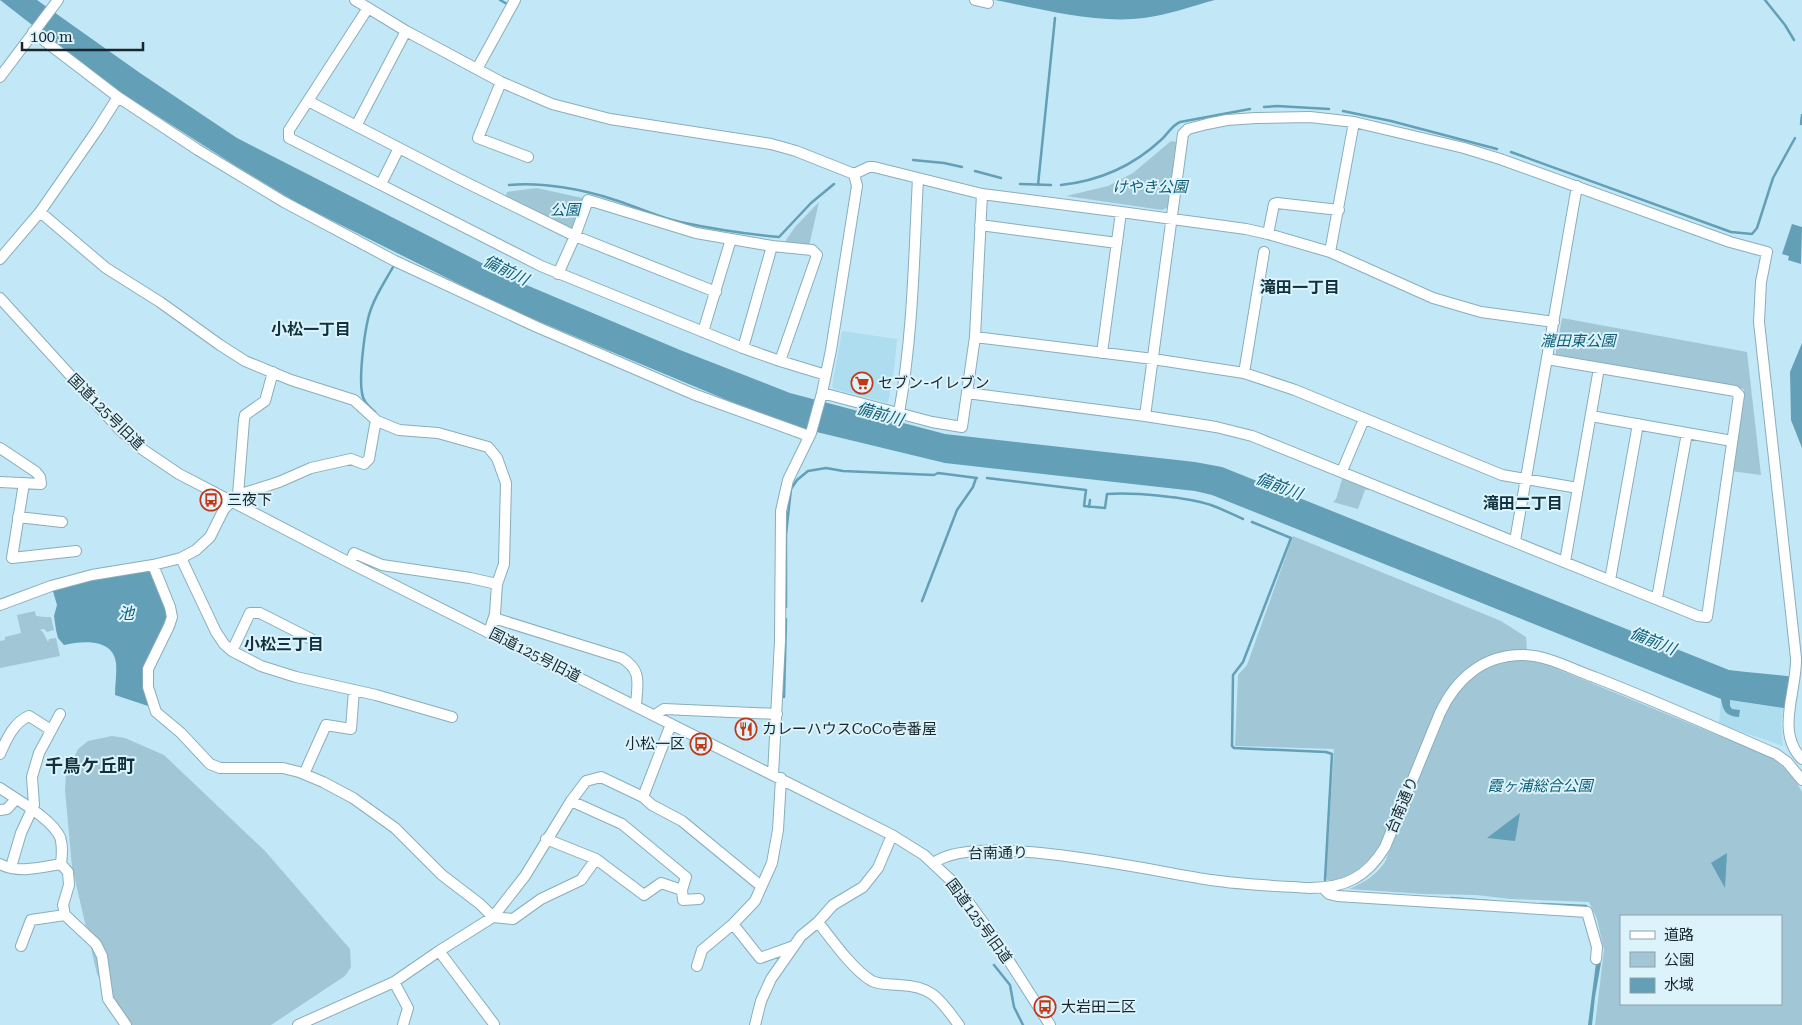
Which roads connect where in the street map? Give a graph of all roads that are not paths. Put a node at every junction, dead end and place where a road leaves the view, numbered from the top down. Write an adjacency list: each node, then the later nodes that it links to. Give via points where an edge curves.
1 (355, 0): 6 (street)
2 (515, 0): 9 (street)
3 (975, 0): 5 (street)
4 (56, 3): 7 (street)
5 (988, 3)
6 (368, 8): 8 (street); 13 (street)
7 (34, 31): 10 (street); 12 (street)
8 (406, 31): 9 (street); 15 (street)
9 (478, 69): 11 (street)
10 (0, 77)
11 (501, 82): 17 (street, via 478,138); 18 (street, via 581,113 771,144)
12 (118, 97): 24 (street); 60 (street, via 284,202 395,261 675,386)
13 (308, 101): 15 (street); 20 (street, via 289,130 289,138)
14 (1354, 122): 21 (street, via 1464,148); 23 (street); 26 (street, via 1310,117 1256,118 1188,129 1182,134)
15 (356, 126): 16 (street)
16 (399, 148): 20 (street); 29 (street)
17 (528, 157)
18 (854, 174): 19 (street, via 874,167); 50 (street, via 857,186)
19 (918, 178): 22 (street); 53 (street, via 909,337)
20 (381, 184): 36 (street)
21 (1577, 186): 39 (street); 94 (street, via 1730,242 1767,252 1761,282 1759,322 1796,658 1790,740)
22 (982, 194): 25 (street); 27 (street)
23 (1339, 210): 28 (street, via 1274,204); 34 (street)
24 (40, 212): 35 (street); 48 (street, via 106,268 245,361)
25 (1121, 212): 26 (street); 31 (street)
26 (1172, 219): 28 (street); 44 (street)
27 (980, 225): 31 (street); 41 (street)
28 (1268, 234): 34 (street)
29 (575, 236): 30 (street, via 588,200 696,233); 36 (street); 37 (street)
30 (731, 239): 32 (street); 37 (street)
31 (1117, 243): 43 (street)
32 (772, 246): 42 (street); 46 (street, via 812,250 817,255)
33 (1264, 252): 49 (street)
34 (1330, 252): 39 (street, via 1433,298 1481,312)
35 (0, 259)
36 (558, 274): 40 (street)
37 (716, 292): 40 (street)
38 (0, 298): 68 (street, 国道125号旧道, via 132,441 179,474)
39 (1554, 322): 45 (street)
40 (703, 332): 42 (street)
41 (975, 337): 43 (street); 51 (street)
42 (743, 348): 46 (street)
43 (1102, 353): 44 (street)
44 (1153, 359): 49 (street); 54 (street)
45 (1547, 359): 47 (street); 64 (street)
46 (780, 361): 50 (street)
47 (1599, 368): 55 (street); 61 (street, via 1735,391 1738,395)
48 (273, 372): 57 (street, via 354,400); 68 (street, via 266,401 244,420)
49 (1244, 374): 56 (street, via 1281,385)
50 (826, 375): 52 (street)
51 (967, 393): 53 (street, via 962,427); 54 (street)
52 (822, 395): 53 (street); 60 (street)
53 (899, 413)
54 (1145, 416): 63 (street, via 1237,431)
55 (1590, 416): 58 (street); 67 (street)
56 (1364, 419): 63 (street); 64 (street, via 1502,475)
57 (377, 421): 68 (street, via 370,459 364,464 351,459 311,468); 78 (street, via 399,430 438,433 488,447 497,458 506,484 504,564)
58 (1638, 424): 59 (street); 77 (street)
59 (1687, 432): 61 (street); 79 (street)
60 (810, 434): 88 (street, via 788,480 781,510)
61 (1732, 440): 79 (street, via 1707,617)
62 (0, 448): 66 (street, via 36,472 41,484)
63 (1342, 471): 71 (street)
64 (1526, 480): 67 (street); 71 (street)
65 (0, 482): 66 (street)
66 (24, 482): 69 (street)
67 (1578, 488): 74 (street)
68 (235, 498): 73 (street, via 224,509 210,537); 75 (street, 国道125号旧道)
69 (18, 517): 70 (street); 72 (street, via 12,558)
70 (62, 522)
71 (1514, 541): 74 (street)
72 (76, 551)
73 (181, 558): 76 (street); 84 (street, via 216,632)
74 (1564, 562): 77 (street)
75 (350, 563): 78 (street, via 354,553 382,565); 82 (street, 国道125号旧道)
76 (153, 565): 80 (street, via 92,575); 95 (street, via 172,617 148,669 148,687 156,712 210,764 220,768 283,768)
77 (1610, 580): 79 (street)
78 (497, 584): 81 (street)
79 (1657, 598)
80 (0, 605)
81 (494, 618): 82 (street); 86 (street, via 622,658 632,664 637,672)
82 (489, 632): 86 (street, 国道125号旧道)
83 (318, 642): 84 (street, via 260,613 250,613)
84 (232, 651): 85 (street, via 261,666)
85 (354, 690): 90 (street); 95 (street, via 351,729 326,725)
86 (636, 706): 89 (street, 国道125号旧道)
87 (60, 714): 92 (street)
88 (777, 714): 89 (street, via 664,709); 96 (street)
89 (655, 715): 91 (street, 国道125号旧道)
90 (452, 716)
91 (671, 724): 96 (street, 国道125号旧道); 99 (street)
92 (51, 730): 93 (street, via 29,716 19,720); 103 (street, via 39,753 32,777)
93 (0, 754)
94 (1802, 759)
95 (304, 774): 116 (street, via 353,798 395,828 442,875)
96 (777, 776): 104 (street, 国道125号旧道); 111 (street, via 778,830 772,864)
97 (1802, 780): 112 (street, 台南通り, via 1776,754 1625,689 1544,658 1508,656 1485,663 1451,692 1377,859 1354,880)
98 (0, 788): 100 (street)
99 (642, 797): 101 (street, via 602,777 586,781); 111 (street, via 682,822)
100 (16, 799): 102 (street, via 7,809); 103 (street)
101 (571, 801): 105 (street); 113 (street, via 622,824 686,877)
102 (0, 810)
103 (32, 810): 109 (street, via 52,825 60,837); 110 (street)
104 (892, 835): 107 (street, 国道125号旧道); 117 (street, via 878,868 863,887 832,905)
105 (546, 839): 106 (street); 116 (street, via 525,876)
106 (596, 859): 113 (street, via 644,895 661,883); 116 (street, via 581,880 541,899 513,919)
107 (934, 863): 112 (street, 台南通り, via 942,857 965,853 1018,851 1213,880); 131 (street, 国道125号旧道, via 970,903)
108 (0, 864): 110 (street)
109 (61, 864): 110 (street, via 26,870); 115 (street, via 68,872 63,905)
110 (11, 867)
111 (761, 886): 118 (street, via 755,901)
112 (1323, 888): 122 (street, via 1337,896 1587,912 1597,947)
113 (682, 890): 114 (street, via 683,900)
114 (699, 899)
115 (65, 915): 119 (street, via 31,920); 126 (street, via 96,944 102,956 108,999)
116 (493, 917): 121 (street)
117 (818, 922): 120 (street); 130 (street, via 873,982 926,989 938,998)
118 (733, 924): 120 (street, via 760,958); 123 (street, via 702,950)
119 (21, 946)
120 (794, 946): 129 (street, via 768,987)
121 (439, 951): 124 (street); 125 (street)
122 (1596, 959)
123 (696, 966)
124 (394, 982): 127 (street); 128 (street, via 408,1008)
125 (494, 1024)
126 (126, 1025)
127 (298, 1025)
128 (403, 1025)
129 (755, 1025)
130 (959, 1025)
131 (1050, 1025)

